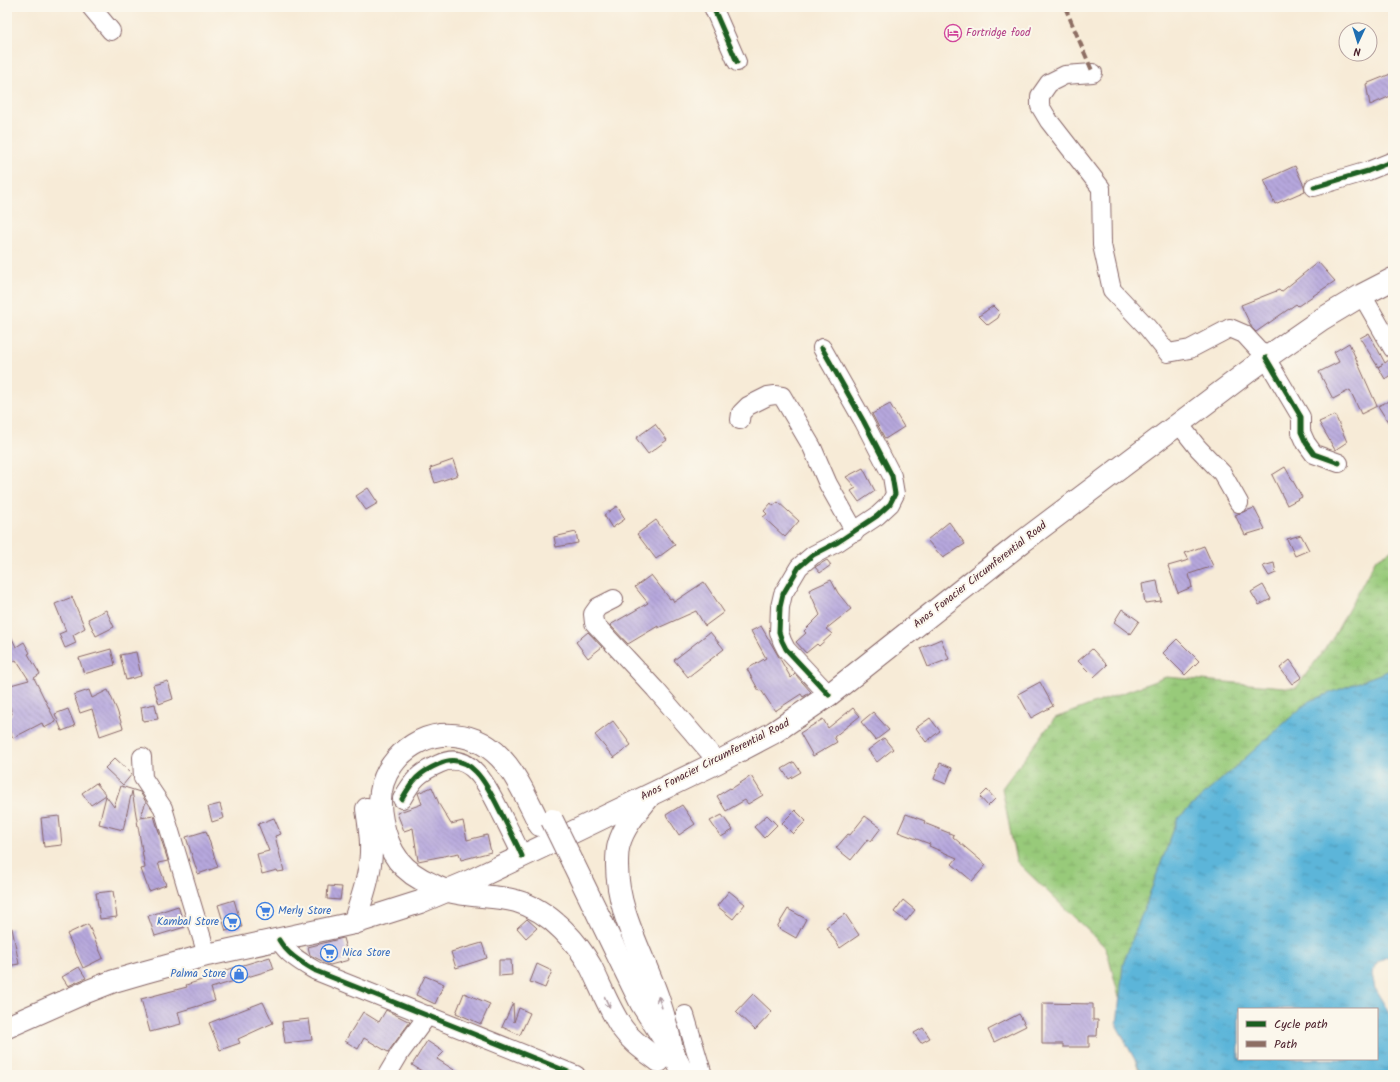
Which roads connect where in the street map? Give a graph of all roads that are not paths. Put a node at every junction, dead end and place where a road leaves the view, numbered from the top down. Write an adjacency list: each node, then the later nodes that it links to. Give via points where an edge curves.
1 (91, 7): 3 (street)
2 (713, 7): 4 (street)
3 (111, 31)
4 (737, 62)
5 (1093, 73): 12 (street, via 1065,75 1050,83 1040,96 1040,106 1101,188 1102,245 1112,290 1168,353 1190,349 1230,328 1244,334)
6 (1393, 161): 7 (street)
7 (1314, 187)
8 (1393, 279): 9 (main road, Anos Fonacier Circumferential Road)
9 (1362, 295): 11 (street); 12 (main road, Anos Fonacier Circumferential Road)
10 (822, 348): 17 (street, via 871,435 894,484 895,494 890,504)
11 (1393, 349)
12 (1266, 358): 14 (main road, Anos Fonacier Circumferential Road); 15 (street, via 1301,416 1301,432 1306,443 1314,454)
13 (740, 420): 17 (street, via 741,413 748,406 768,396 782,396)
14 (1179, 424): 16 (street, via 1222,473); 19 (main road, Anos Fonacier Circumferential Road, via 1022,542)
15 (1339, 463)
16 (1239, 503)
17 (856, 532): 19 (street, via 813,555 799,567 783,594 780,608 778,632 782,641)
18 (614, 599): 21 (street, via 598,607 593,614 594,623)
19 (829, 695): 21 (main road, Anos Fonacier Circumferential Road, via 773,733)
20 (142, 757): 29 (street, via 143,778 163,808)
21 (718, 762): 22 (main road, Anos Fonacier Circumferential Road)
22 (651, 794): 25 (main road, Anos Fonacier Circumferential Road); 33 (main road, one-way to 22, via 669,1035 658,997 623,908 617,873 618,845 631,820)
23 (402, 799): 25 (street, via 412,781 425,770 445,760 459,761 472,767 484,780)
24 (375, 819): 26 (main road, via 403,868); 27 (main road, via 367,882); 33 (main road, via 385,775 400,755 412,746 425,739 453,735 480,741 493,749 546,822 629,1009)
25 (522, 856): 26 (main road, Anos Fonacier Circumferential Road)
26 (448, 891): 27 (main road, Anos Fonacier Circumferential Road); 33 (main road, one-way to 33, via 516,901 550,918 564,930 591,967 622,1029 631,1039)
27 (354, 923): 28 (main road, Anos Fonacier Circumferential Road)
28 (279, 940): 29 (main road, Anos Fonacier Circumferential Road); 30 (street, via 295,959 316,971)
29 (207, 955): 32 (main road, Anos Fonacier Circumferential Road, via 114,981)
30 (428, 1015): 34 (street); 35 (street)
31 (685, 1015): 37 (street)
32 (7, 1027)
33 (666, 1063): 36 (main road)
34 (387, 1075)
35 (576, 1075)
36 (684, 1075)
37 (702, 1075)

